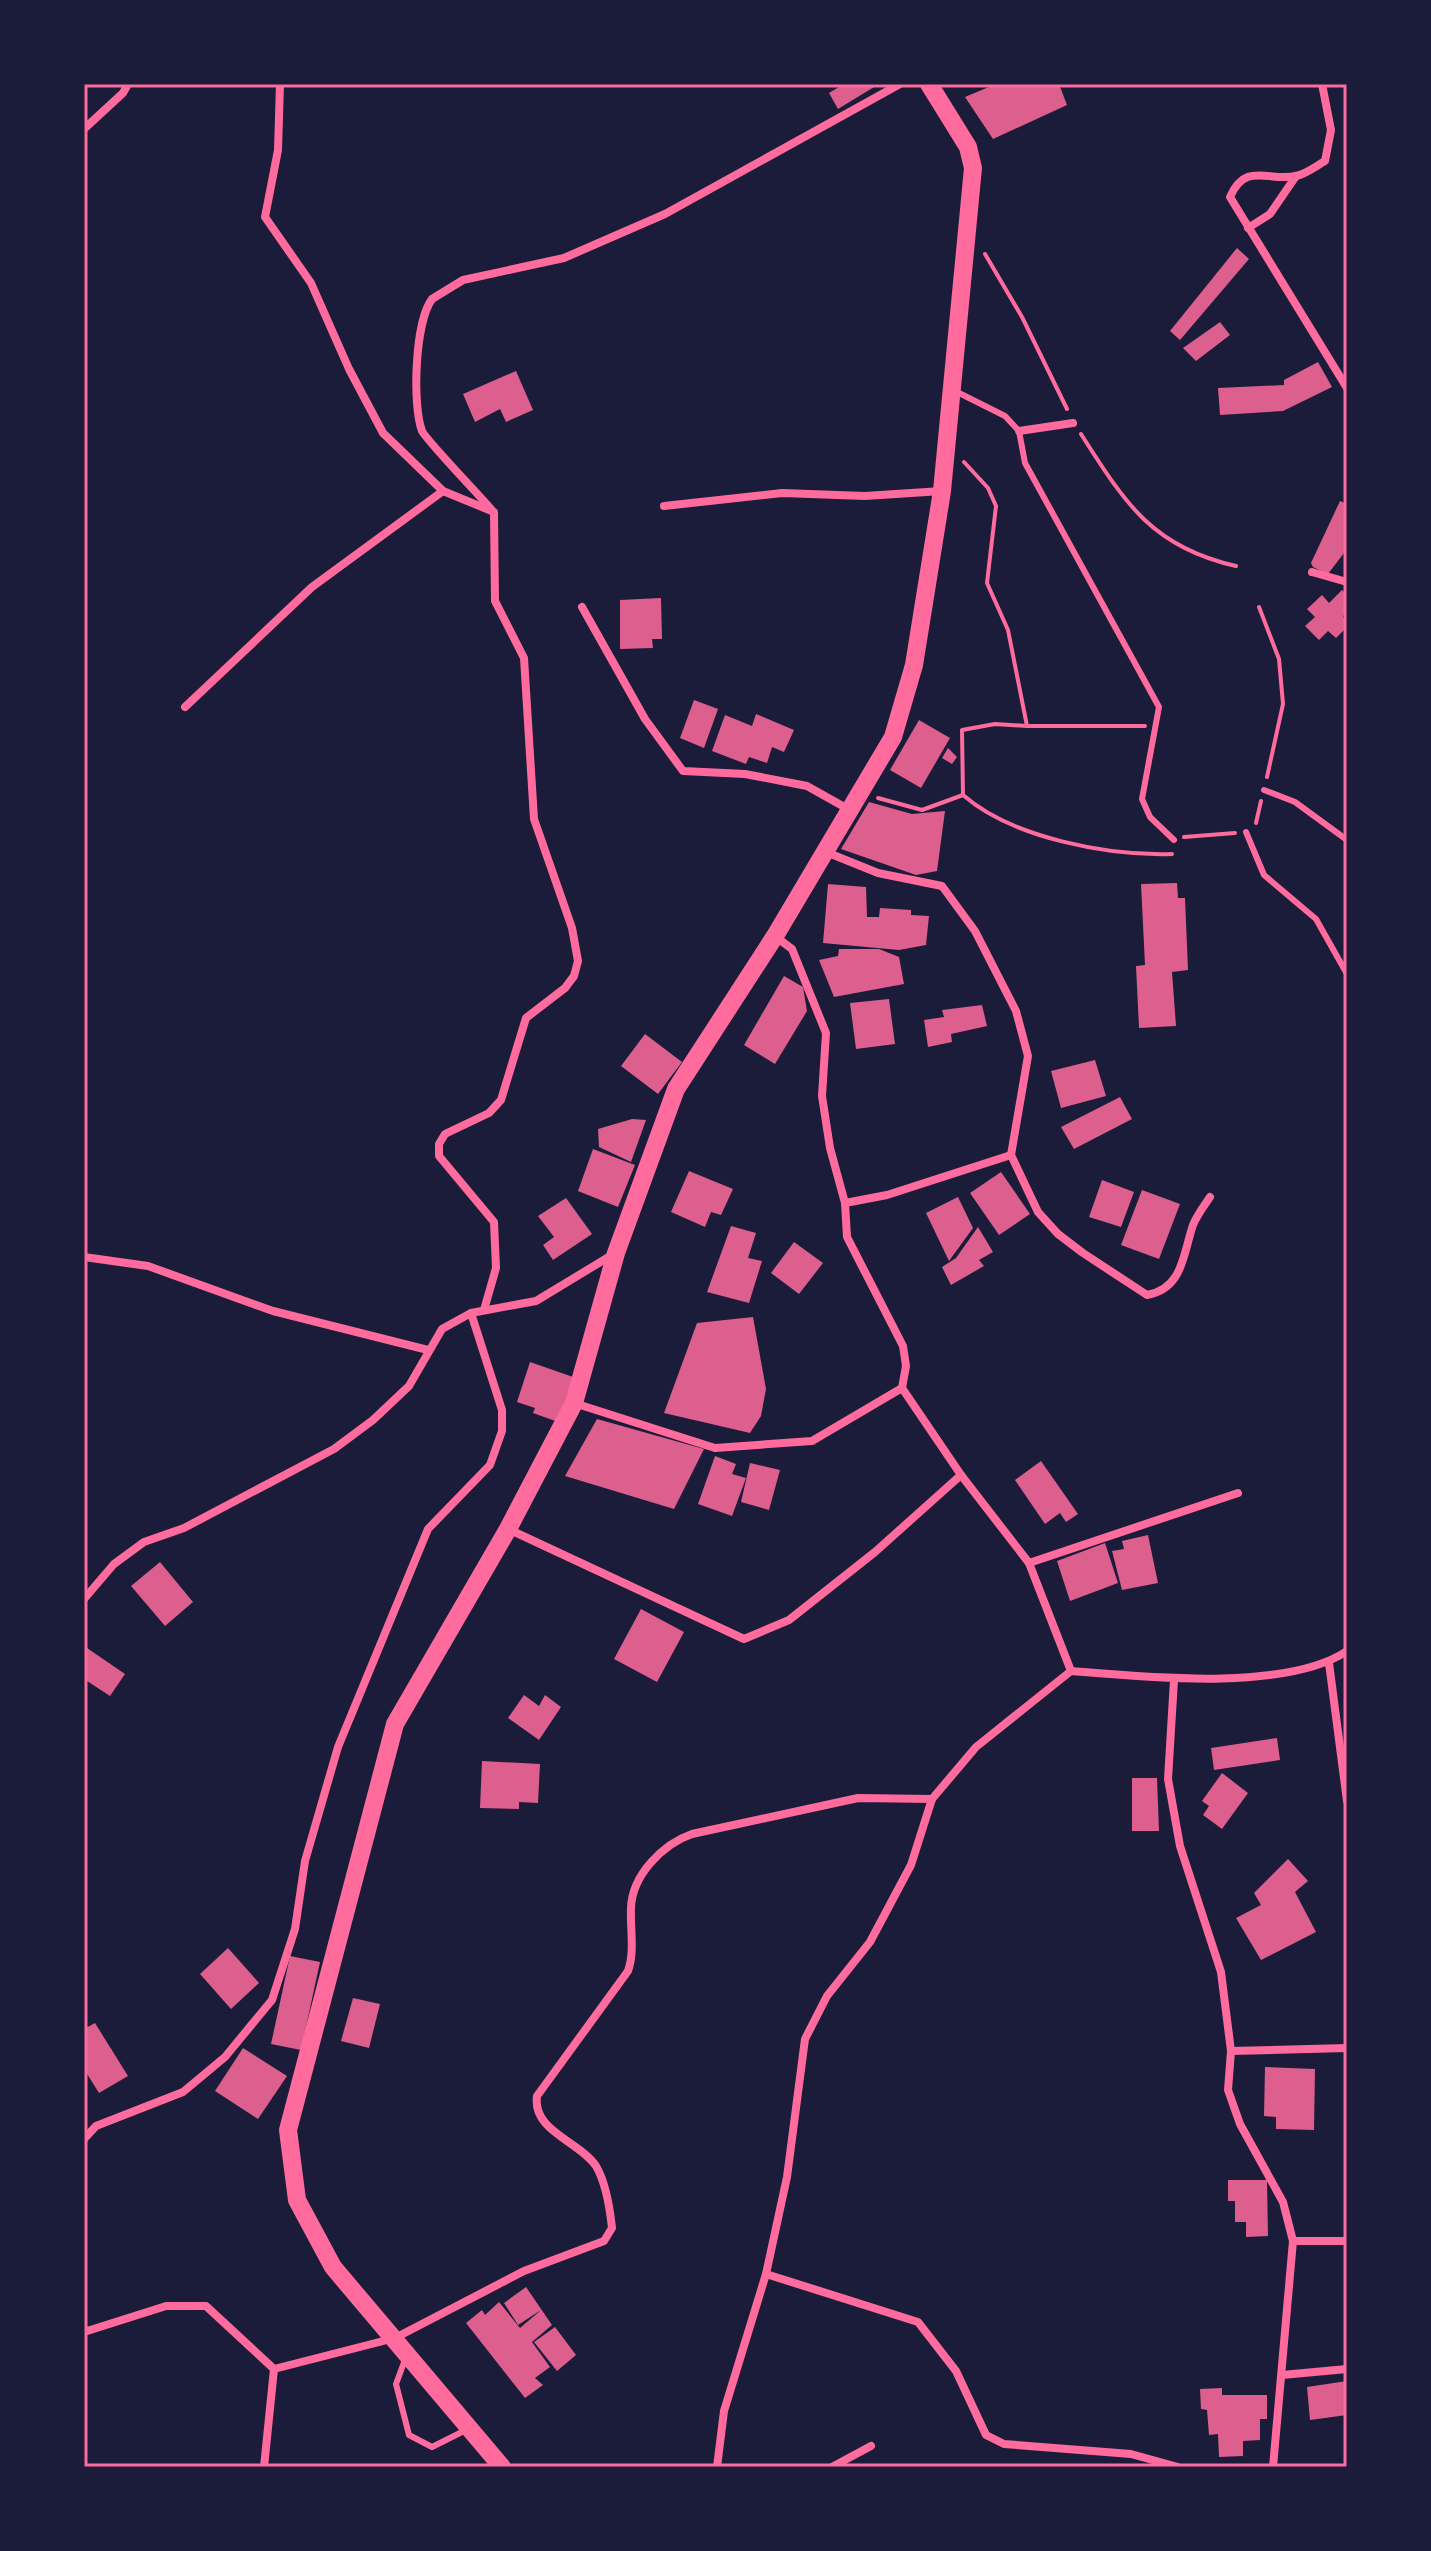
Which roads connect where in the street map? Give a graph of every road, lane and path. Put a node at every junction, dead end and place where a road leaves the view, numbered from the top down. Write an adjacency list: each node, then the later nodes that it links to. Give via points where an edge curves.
1 (128, 84): 6 (street)
2 (280, 84): 14 (street, via 278,150 265,217 311,283 383,433)
3 (900, 84): 17 (street, via 665,214 564,258 463,280 432,299 419,334 422,433)
4 (929, 84): 10 (main road, via 968,147 973,168)
5 (1322, 84): 7 (street, via 1331,130 1325,161)
6 (84, 129)
7 (1296, 176): 8 (street, via 1270,214); 8 (street, via 1252,175 1235,185 1230,197)
8 (1248, 228): 9 (street)
9 (1347, 388)
10 (953, 390): 12 (lane, via 1005,416); 13 (main road)
11 (1073, 423): 12 (street)
12 (1019, 431): 26 (lane, via 1025,463 1159,707)
13 (946, 455): 15 (main road); 25 (path, via 962,460 988,488 996,506 987,583 1008,630)
14 (443, 491): 17 (street); 24 (street, via 312,587)
15 (942, 491): 16 (street, via 865,496 782,493); 27 (main road, via 914,665 893,737)
16 (664, 506)
17 (494, 512): 42 (street, via 495,601 524,658 534,819 572,928 578,961 565,988 526,1018 501,1100 489,1113 445,1134 439,1144 439,1156 494,1222 496,1268)
18 (1208, 560): 19 (path)
19 (1236, 566)
20 (1312, 572): 21 (street)
21 (1347, 582)
22 (582, 607): 30 (street, via 645,719 683,771 745,774 807,786)
23 (1259, 607): 28 (path, via 1279,659 1283,704)
24 (185, 707)
25 (1027, 726): 26 (path); 29 (path, via 962,730)
26 (1155, 726): 32 (lane, via 1142,799 1150,817)
27 (860, 790): 29 (path, via 922,810); 30 (main road)
28 (1264, 790): 31 (path, via 1256,825); 33 (lane, via 1295,802)
29 (963, 795): 32 (path, via 1027,829 1089,849 1172,854)
30 (849, 810): 34 (main road)
31 (1246, 832): 32 (path); 36 (lane, via 1264,875 1316,919)
32 (1174, 840)
33 (1347, 840)
34 (826, 852): 35 (main road); 37 (street, via 878,873 942,886 975,931 1016,1011 1028,1056)
35 (775, 936): 39 (street, via 792,949 826,1033 822,1096); 40 (main road, via 676,1089)
36 (1347, 974)
37 (1011, 1155): 38 (street, via 1038,1212 1058,1234 1147,1295 1171,1285 1184,1263 1194,1223); 39 (street)
38 (1210, 1197)
39 (845, 1203): 45 (street, via 847,1237 903,1346)
40 (616, 1253): 42 (street, via 536,1301); 46 (main road)
41 (84, 1257): 44 (street, via 148,1266 273,1311)
42 (484, 1310): 43 (street)
43 (471, 1313): 44 (street, via 442,1329); 60 (street, via 502,1410 502,1431 490,1465 428,1529 338,1747 305,1861 295,1929 272,2000 225,2057 183,2092 96,2126)
44 (428, 1350): 51 (street, via 409,1386 334,1449 184,1528 144,1542 114,1564)
45 (902, 1388): 46 (street, via 812,1441 715,1448); 47 (street)
46 (574, 1403): 49 (main road)
47 (961, 1475): 49 (street, via 789,1620 744,1639); 50 (street)
48 (1238, 1493): 50 (street)
49 (508, 1529): 65 (main road, via 395,1724 288,2130 297,2200 333,2267)
50 (1029, 1563): 54 (street)
51 (84, 1599)
52 (1347, 1651): 53 (street)
53 (1329, 1663): 55 (street, via 1303,1671); 57 (street)
54 (1071, 1671): 55 (street); 56 (street, via 976,1747)
55 (1174, 1680): 59 (street, via 1168,1779 1180,1846 1221,1972)
56 (932, 1799): 63 (street, via 911,1865 870,1942 827,1996 805,2039 787,2177); 65 (street, via 858,1798 692,1834 660,1853 634,1891 628,1971 537,2096 542,2120 598,2169 610,2234 604,2241 524,2271)
57 (1347, 1801)
58 (1347, 2048): 59 (street)
59 (1231, 2051): 61 (street, via 1228,2090 1240,2124 1283,2202)
60 (84, 2139)
61 (1293, 2241): 62 (street); 68 (street)
62 (1347, 2241)
63 (766, 2274): 74 (street, via 724,2411); 76 (street, via 918,2322 956,2371 986,2435 1004,2444 1131,2454)
64 (84, 2332): 66 (street, via 166,2306 206,2306)
65 (402, 2345): 66 (street); 69 (main road); 69 (lane, via 396,2384 409,2435 432,2447)
66 (274, 2369): 72 (street)
67 (1347, 2369): 68 (street)
68 (1282, 2375): 71 (street)
69 (470, 2428): 73 (main road)
70 (871, 2446): 75 (street)
71 (1269, 2466)
72 (264, 2467)
73 (502, 2467)
74 (717, 2467)
75 (832, 2467)
76 (1178, 2467)

